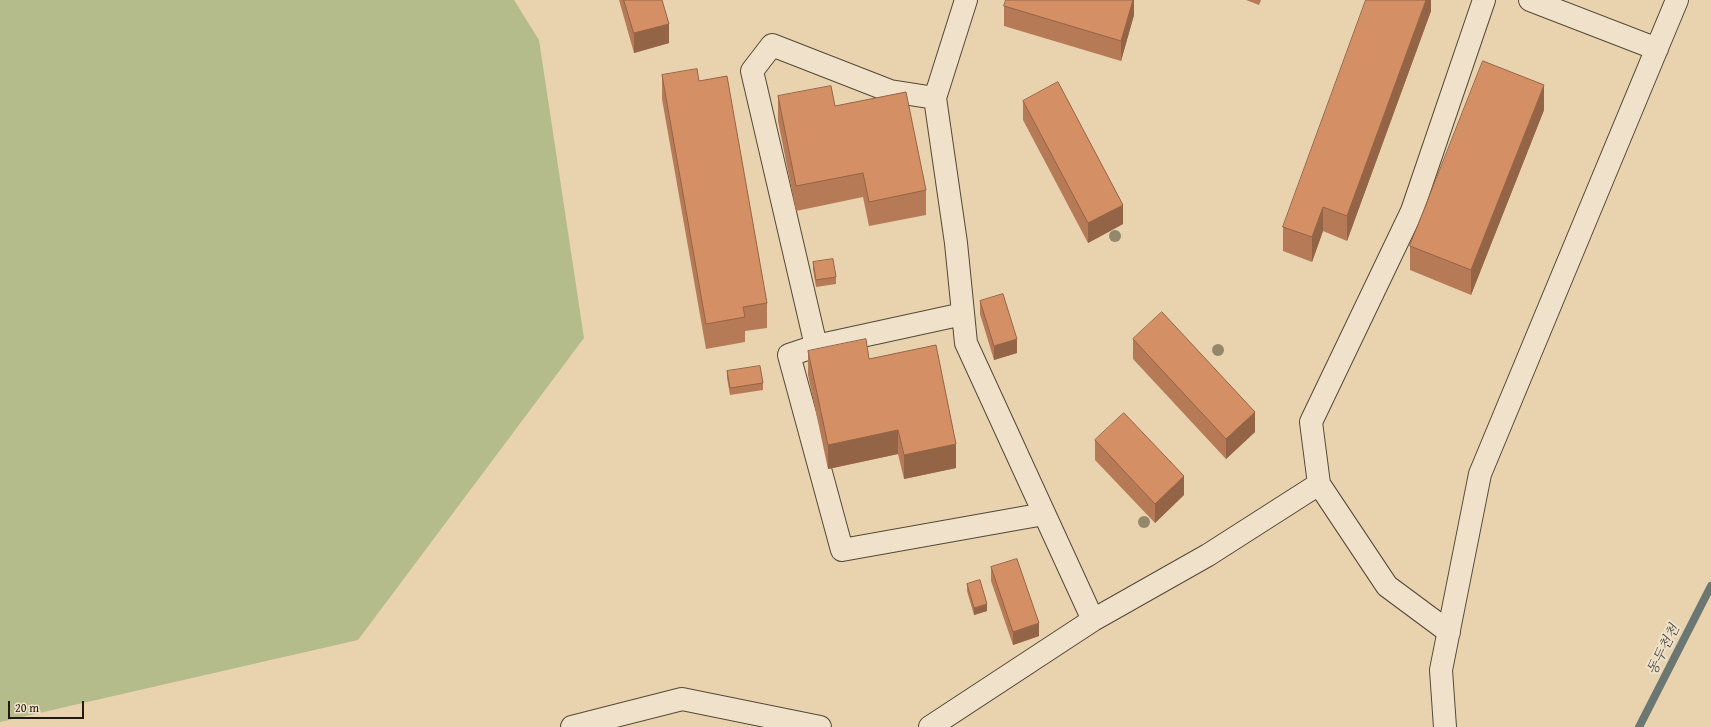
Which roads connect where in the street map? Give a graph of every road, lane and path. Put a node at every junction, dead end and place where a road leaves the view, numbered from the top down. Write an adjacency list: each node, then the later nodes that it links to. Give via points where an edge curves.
1 (966, 0): 6 (lane)
2 (1484, 0): 9 (lane, via 1412,210 1311,422)
3 (1530, 0): 5 (lane)
4 (1677, 0): 5 (lane)
5 (1657, 49): 12 (lane, via 1480,474)
6 (935, 98): 7 (lane, via 956,243); 8 (lane, via 890,91 772,45 752,71)
7 (963, 314): 8 (lane); 10 (lane, via 966,343)
8 (816, 346): 10 (lane, via 789,355 842,550)
9 (1319, 484): 11 (lane, via 1208,555); 12 (lane, via 1387,586)
10 (1044, 514): 11 (lane)
11 (1093, 620): 15 (lane)
12 (1449, 632): 16 (lane, via 1441,670)
13 (572, 727): 14 (lane, via 682,699)
14 (820, 727)
15 (930, 727)
16 (1445, 727)

